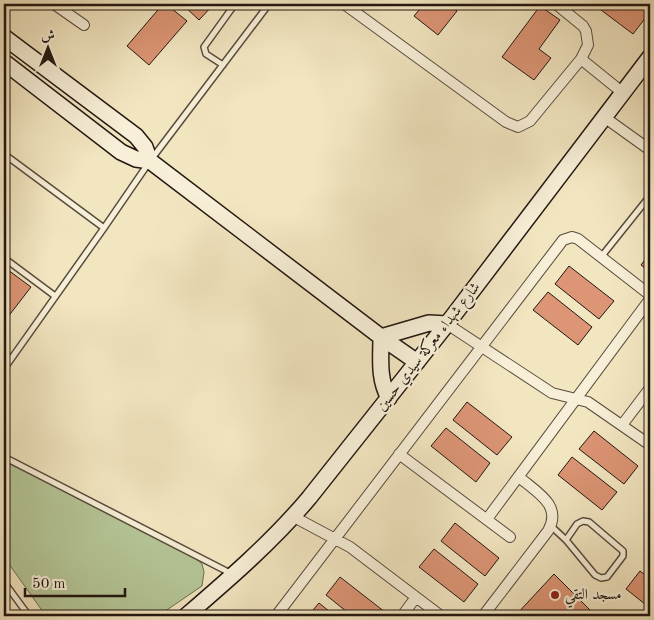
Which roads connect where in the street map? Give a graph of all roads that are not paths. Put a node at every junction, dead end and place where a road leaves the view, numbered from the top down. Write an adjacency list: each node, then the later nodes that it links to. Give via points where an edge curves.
1 (54, 4): 6 (street)
2 (235, 4): 11 (lane, via 204,47 206,54)
3 (269, 4): 11 (lane)
4 (344, 4): 9 (street, via 518,127 530,121)
5 (556, 4): 9 (street, via 578,21 586,32 588,45)
6 (84, 25)
7 (4, 38): 16 (main road, via 136,136)
8 (650, 57): 12 (main road, شارع شهداء معركة سيدي حسين)
9 (581, 59): 12 (street)
10 (4, 62): 16 (main road, via 121,152)
11 (223, 65): 16 (lane)
12 (623, 93): 13 (main road, شارع شهداء معركة سيدي حسين)
13 (604, 117): 14 (street); 23 (main road, شارع شهداء معركة سيدي حسين)
14 (650, 150)
15 (4, 154): 18 (lane)
16 (150, 161): 18 (lane); 24 (main road)
17 (648, 197): 19 (lane)
18 (104, 228): 21 (lane)
19 (602, 257): 22 (street); 25 (street, via 575,237 563,240)
20 (4, 258): 21 (lane)
21 (56, 296): 27 (lane)
22 (650, 297): 30 (street)
23 (448, 324): 24 (main road, via 429,323); 25 (street); 26 (main road, شارع شهداء معركة سيدي حسين)
24 (381, 337): 26 (main road); 29 (main road, via 380,374)
25 (482, 347): 30 (street, via 552,393); 33 (street)
26 (418, 362): 29 (main road, شارع شهداء معركة سيدي حسين)
27 (5, 365)
28 (650, 388): 31 (street)
29 (389, 398): 36 (main road, شارع شهداء معركة سيدي حسين)
30 (577, 398): 31 (street); 35 (street)
31 (622, 425): 32 (street)
32 (650, 445)
33 (399, 454): 37 (street); 39 (street)
34 (4, 457): 42 (lane)
35 (519, 477): 37 (street); 38 (street, via 548,502 553,514)
36 (294, 517): 39 (street); 42 (main road, شارع شهداء معركة سيدي حسين)
37 (487, 520): 40 (street)
38 (550, 526): 41 (lane); 50 (street)
39 (335, 537): 44 (street); 47 (street)
40 (510, 537)
41 (566, 540): 41 (lane, via 600,578 610,575 624,553 621,547 586,521 580,522)
42 (234, 575): 46 (main road, شارع شهداء معركة سيدي حسين)
43 (4, 582): 45 (lane)
44 (416, 597): 48 (street); 49 (street)
45 (29, 616)
46 (186, 616)
47 (276, 616)
48 (402, 616)
49 (441, 616)
50 (483, 616)

